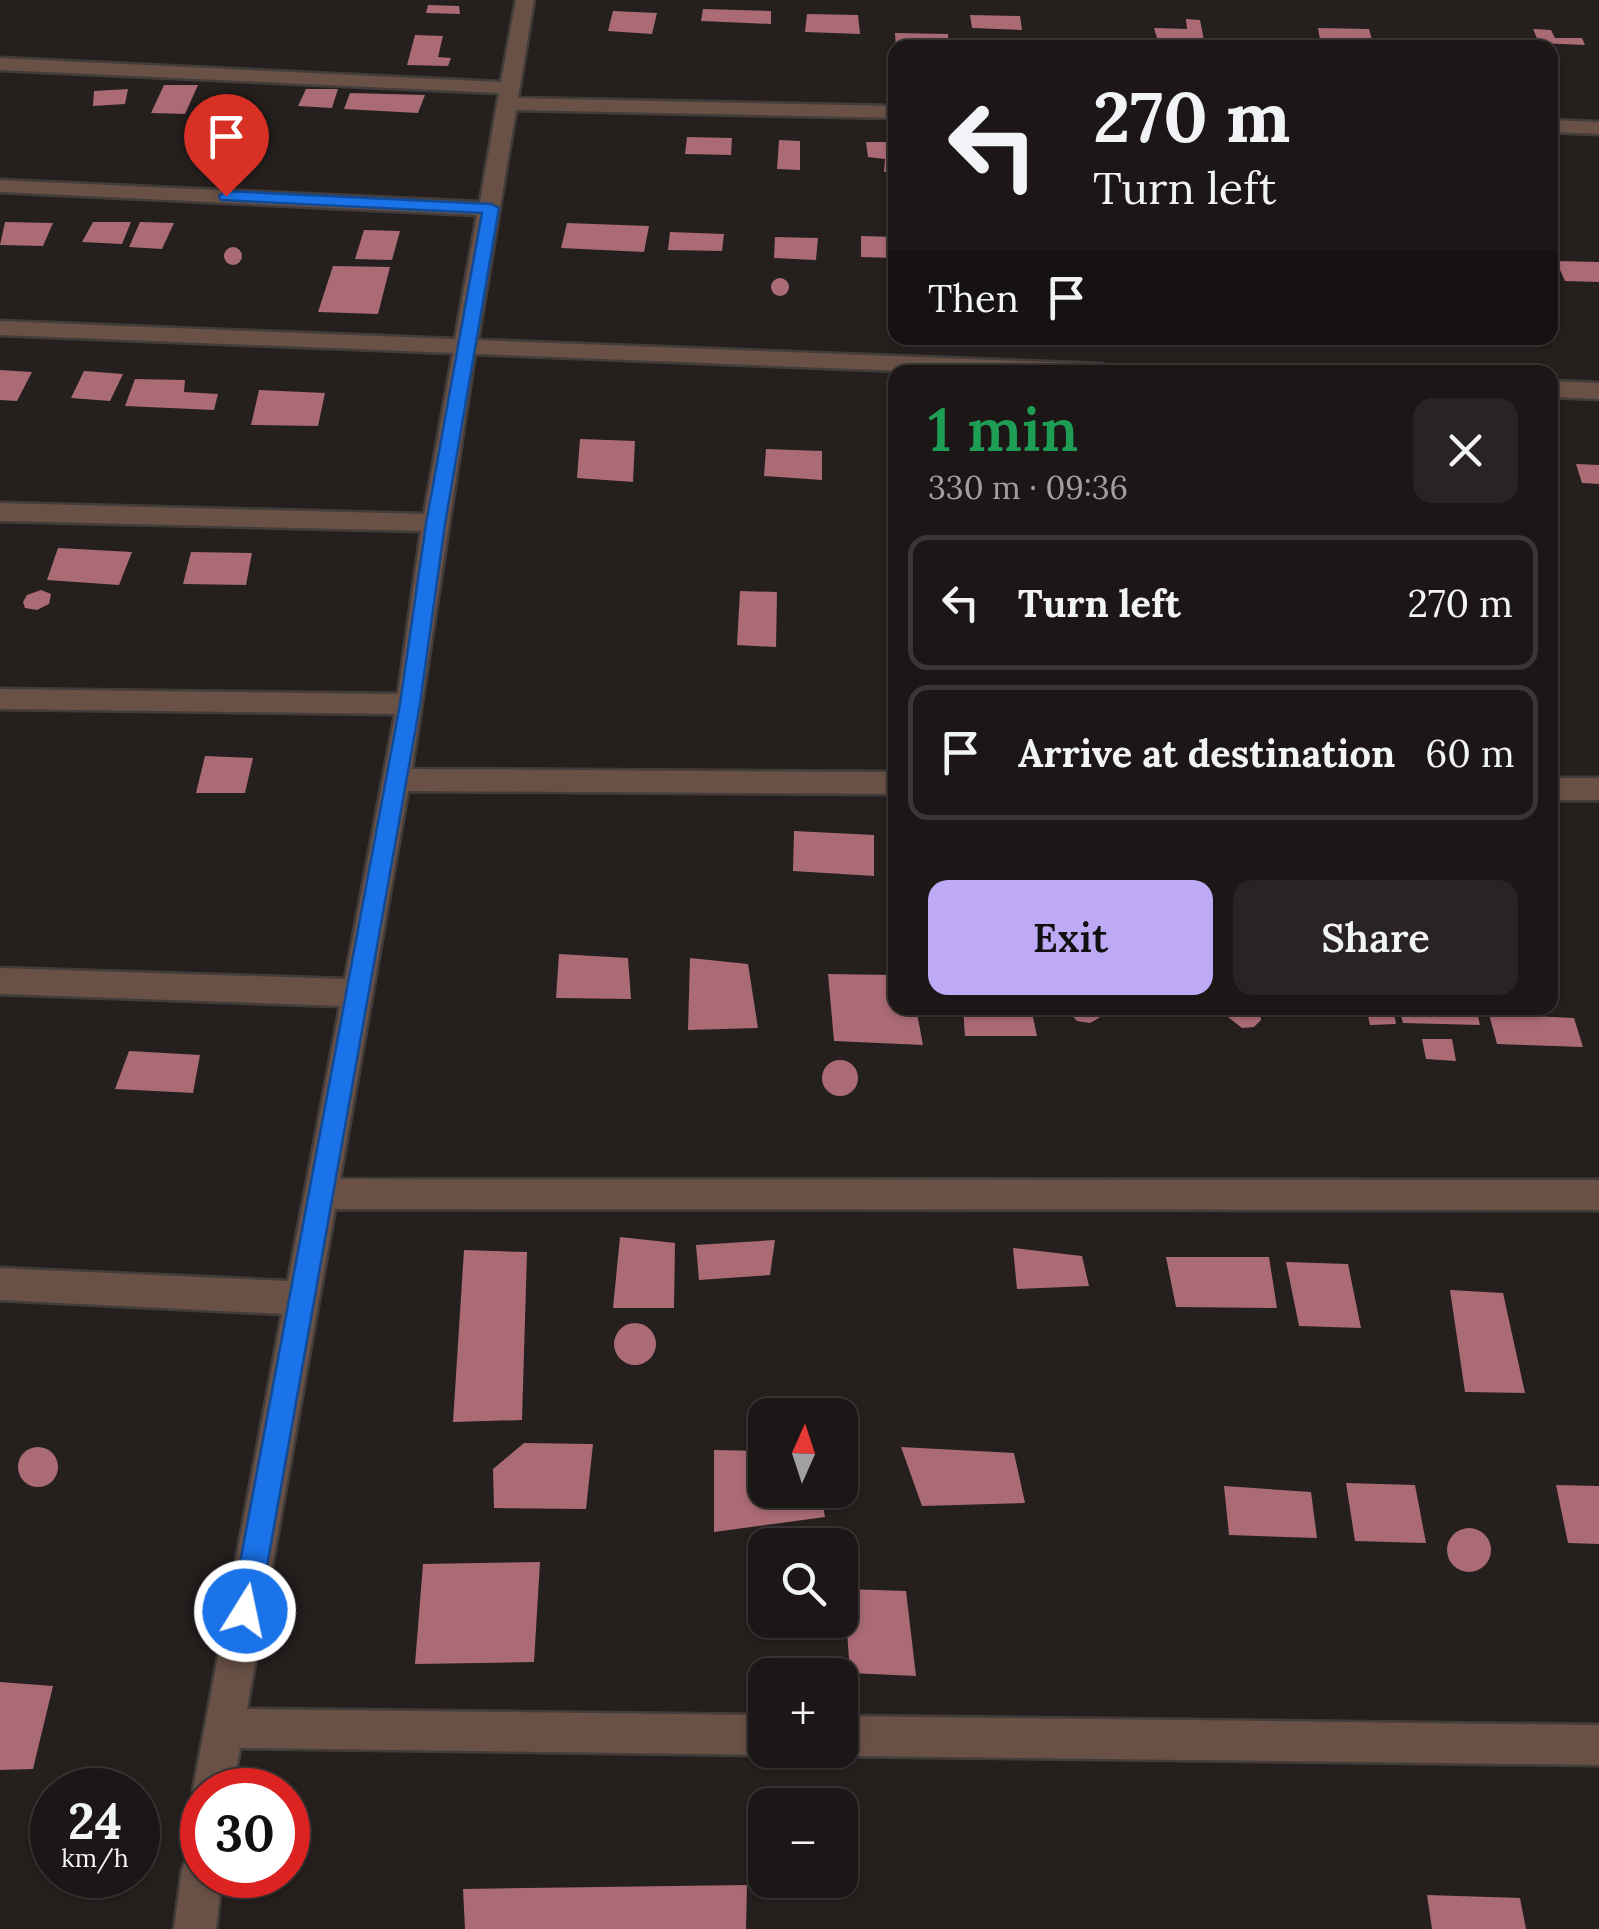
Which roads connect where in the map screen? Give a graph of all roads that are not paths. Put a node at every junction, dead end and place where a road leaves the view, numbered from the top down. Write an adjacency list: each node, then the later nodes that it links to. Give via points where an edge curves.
1 (526, 0): 3 (street)
2 (0, 64): 3 (street)
3 (511, 96): 4 (street); 8 (street)
4 (888, 112)
5 (1558, 126): 6 (street)
6 (1599, 128)
7 (0, 186): 8 (street)
8 (491, 208): 10 (street)
9 (0, 328): 10 (street)
10 (466, 349): 11 (street); 15 (street)
11 (909, 365)
12 (1558, 389): 13 (street)
13 (1599, 391)
14 (0, 512): 15 (street)
15 (435, 524): 17 (street)
16 (0, 699): 17 (street)
17 (410, 704): 18 (street)
18 (396, 780): 19 (street); 23 (street)
19 (888, 784)
20 (1558, 788): 21 (street)
21 (1599, 789)
22 (0, 980): 23 (street)
23 (357, 992): 24 (street)
24 (321, 1194): 25 (street); 27 (street)
25 (1599, 1195)
26 (0, 1284): 27 (street)
27 (302, 1298): 28 (street)
28 (224, 1728): 29 (street); 32 (street)
29 (748, 1735)
30 (858, 1736): 31 (street)
31 (1599, 1745)
32 (217, 1768)
33 (199, 1898): 34 (street)
34 (195, 1929)

